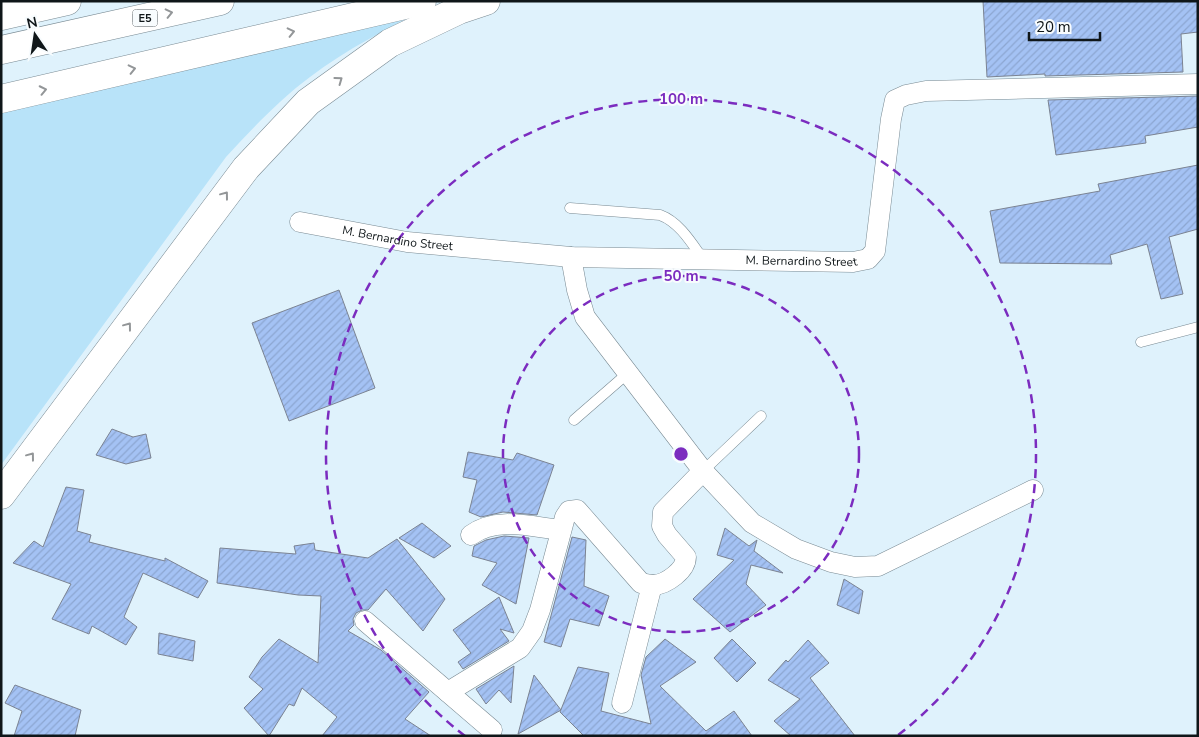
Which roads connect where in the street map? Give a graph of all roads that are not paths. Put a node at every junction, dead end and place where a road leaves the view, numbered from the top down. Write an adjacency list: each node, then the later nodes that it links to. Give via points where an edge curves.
1 (67, 1): 5 (highway)
2 (220, 1): 6 (highway, E5, one-way to 2)
3 (422, 1): 8 (highway, one-way to 3)
4 (486, 1): 20 (highway, one-way to 4, via 246,168 308,102 390,43 459,10)
5 (1, 16)
6 (1, 50)
7 (1198, 84): 12 (street, M. Bernardino Street, via 926,91 906,95 895,100 877,242 868,259 853,262)
8 (1, 99)
9 (570, 208): 12 (lane, via 660,215 669,219 691,242)
10 (300, 222): 11 (street, M. Bernardino Street, via 407,242)
11 (571, 257): 12 (street, M. Bernardino Street); 15 (street, via 585,318)
12 (703, 260)
13 (1198, 327): 14 (lane)
14 (1141, 342)
15 (628, 373): 17 (lane); 18 (street)
16 (761, 416): 18 (lane)
17 (574, 420)
18 (703, 471): 19 (street, via 752,523 796,549 830,562 855,567 878,566); 23 (street, via 663,512 662,526 686,557 686,564 667,580)
19 (1033, 490)
20 (1, 495)
21 (561, 530): 22 (street, via 502,525 479,529); 23 (street, via 565,516 578,510 641,583); 25 (street, via 532,631 520,648)
22 (471, 536)
23 (652, 585): 26 (street)
24 (365, 622): 25 (street)
25 (448, 692): 27 (street)
26 (622, 703)
27 (492, 730)

